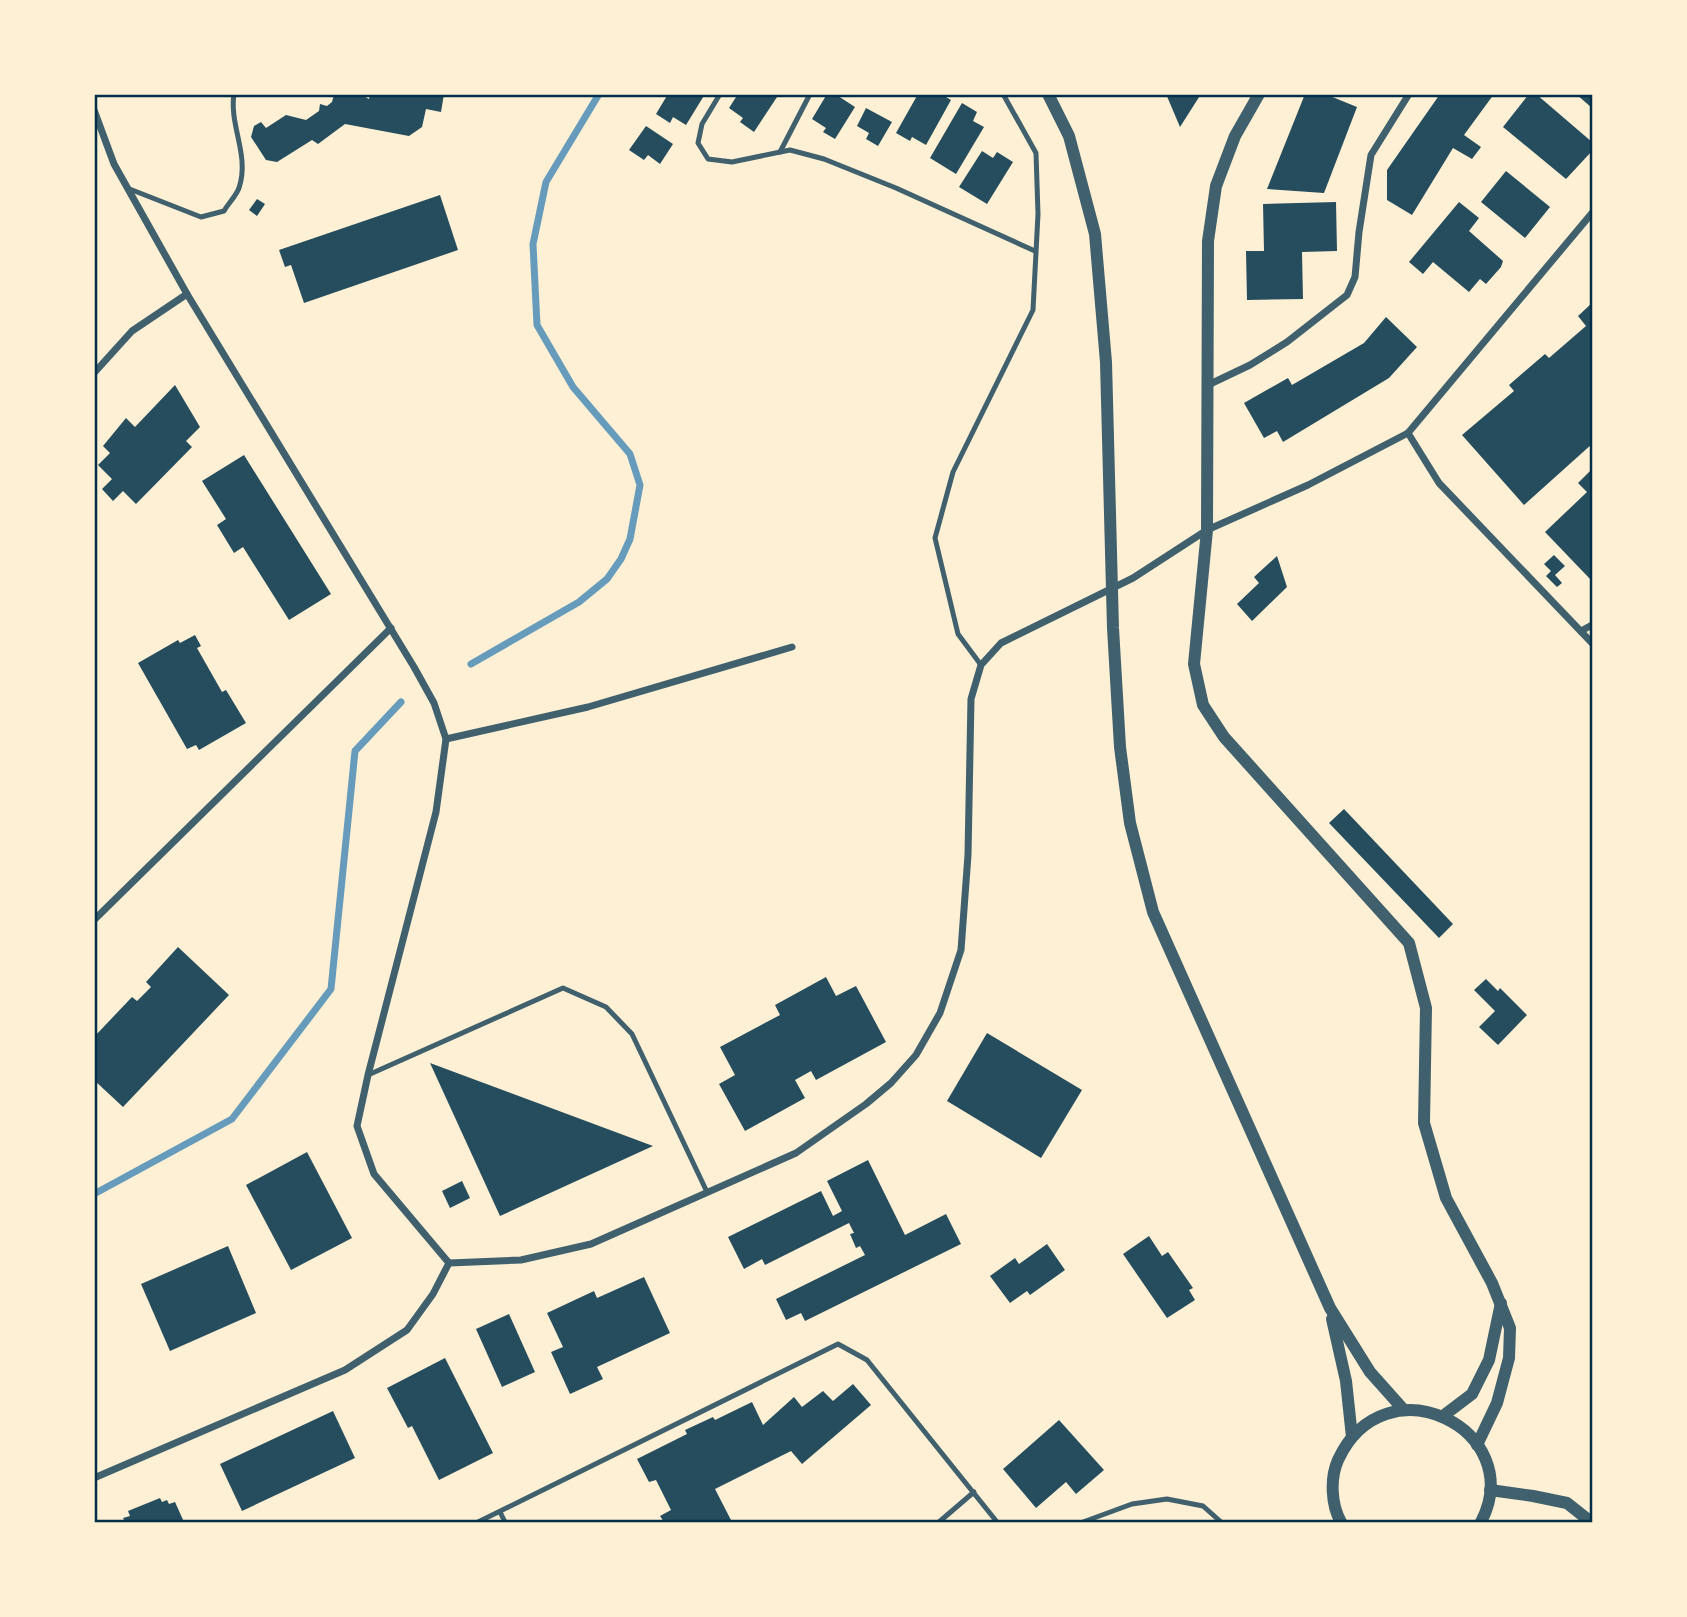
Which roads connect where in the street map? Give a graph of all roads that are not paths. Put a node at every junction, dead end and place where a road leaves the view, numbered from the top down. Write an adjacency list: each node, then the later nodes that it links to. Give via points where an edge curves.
1 (234, 94): 10 (lane, via 232,105 243,155 239,189 224,211 201,217)
2 (720, 94): 9 (lane, via 702,124 698,143 708,159 732,162)
3 (810, 94): 9 (lane)
4 (1003, 94): 12 (lane, via 1035,153)
5 (1048, 94): 30 (street, via 1069,136 1095,234 1106,362 1120,747 1130,823 1153,912)
6 (1259, 94): 15 (street, via 1235,136 1216,186 1208,241)
7 (1409, 94): 15 (street, via 1371,155 1355,277 1347,295 1287,342)
8 (94, 110): 10 (street)
9 (780, 152): 12 (lane, via 790,150 824,159)
10 (127, 188): 13 (street)
11 (1592, 212): 16 (street)
12 (1035, 251): 23 (lane, via 1032,310 953,472 935,538 958,634)
13 (187, 294): 14 (street, via 132,331); 19 (street)
14 (94, 373)
15 (1208, 385): 17 (street)
16 (1408, 433): 17 (street); 20 (street, via 1438,483)
17 (1207, 530): 23 (street, via 1133,578 1001,643); 29 (street, via 1194,664 1203,705 1224,737 1409,943 1426,1008 1424,1123 1446,1198)
18 (1592, 625): 20 (street)
19 (391, 628): 24 (street, via 434,703); 25 (street)
20 (1581, 631): 21 (street)
21 (1592, 643)
22 (792, 647): 24 (street, via 588,707)
23 (981, 665): 27 (street, via 971,699 961,950 940,1013 916,1055 866,1104 796,1153)
24 (446, 739): 26 (street, via 436,812)
25 (94, 920)
26 (368, 1075): 27 (lane, via 563,988 606,1007 632,1034); 28 (street, via 357,1126 374,1174)
27 (707, 1192): 28 (street, via 591,1244 521,1260)
28 (449, 1263): 35 (street, via 407,1331 345,1370)
29 (1501, 1303): 32 (street, via 1489,1360 1472,1394); 34 (street, via 1510,1328 1509,1358 1497,1403)
30 (1330, 1308): 31 (street, via 1370,1372); 33 (street)
31 (1403, 1409): 32 (street); 33 (street, via 1381,1416)
32 (1443, 1416): 34 (street)
33 (1352, 1437): 39 (street, via 1335,1467)
34 (1477, 1444): 36 (street, via 1487,1466)
35 (94, 1478)
36 (1490, 1490): 46 (street); 47 (street, via 1567,1503)
37 (974, 1492): 38 (lane, via 867,1360 838,1345); 42 (lane); 43 (lane)
38 (500, 1512): 40 (lane); 41 (lane)
39 (1335, 1520)
40 (478, 1522)
41 (505, 1522)
42 (939, 1522)
43 (997, 1522)
44 (1083, 1522): 45 (lane, via 1132,1504 1167,1499 1203,1506)
45 (1221, 1522)
46 (1481, 1522)
47 (1591, 1522)

